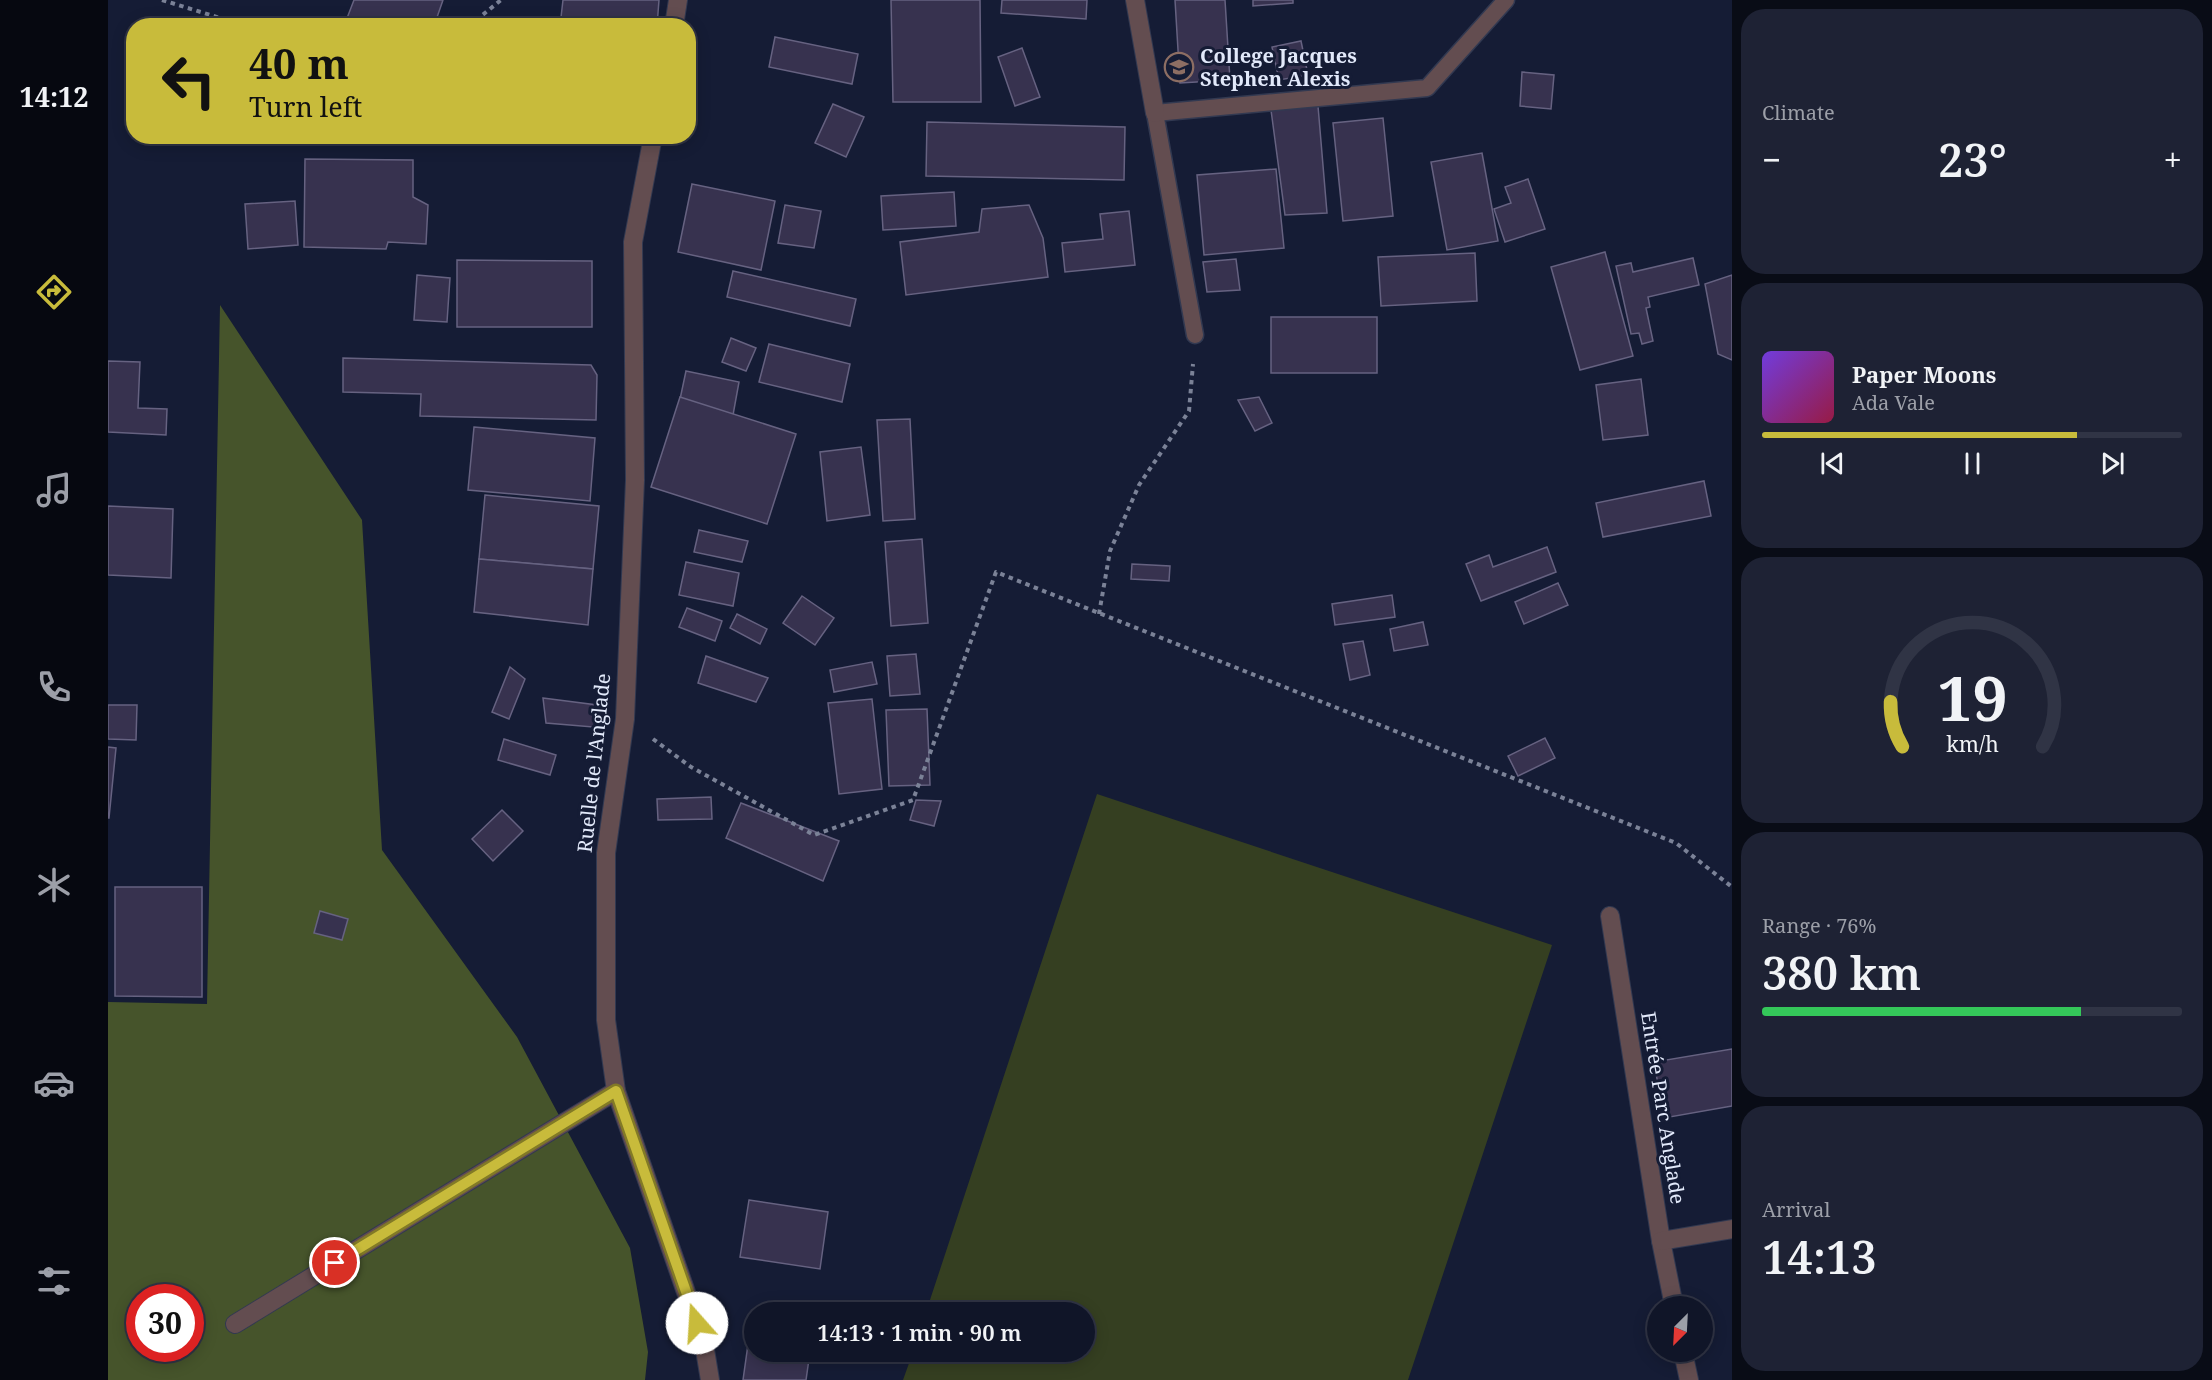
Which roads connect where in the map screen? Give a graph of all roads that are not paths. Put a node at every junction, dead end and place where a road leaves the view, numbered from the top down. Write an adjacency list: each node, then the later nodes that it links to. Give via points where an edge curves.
1 (678, 0): 4 (street)
2 (1135, 0): 5 (street)
3 (1506, 0): 5 (lane, via 1427,88)
4 (675, 18)
5 (1155, 113): 7 (lane)
6 (651, 144): 9 (street, Ruelle de l'Anglade, via 633,242 635,480 625,719 606,853 606,1020)
7 (1195, 335)
8 (1611, 916): 11 (street, Entrée Parc Anglade)
9 (616, 1091): 13 (street); 15 (street, Ruelle de l'Anglade, via 704,1344)
10 (1732, 1229): 11 (street)
11 (1661, 1241): 12 (street, Entrée Parc Anglade)
12 (1672, 1296)
13 (235, 1324)
14 (1685, 1362): 16 (street)
15 (710, 1380)
16 (1689, 1380)

